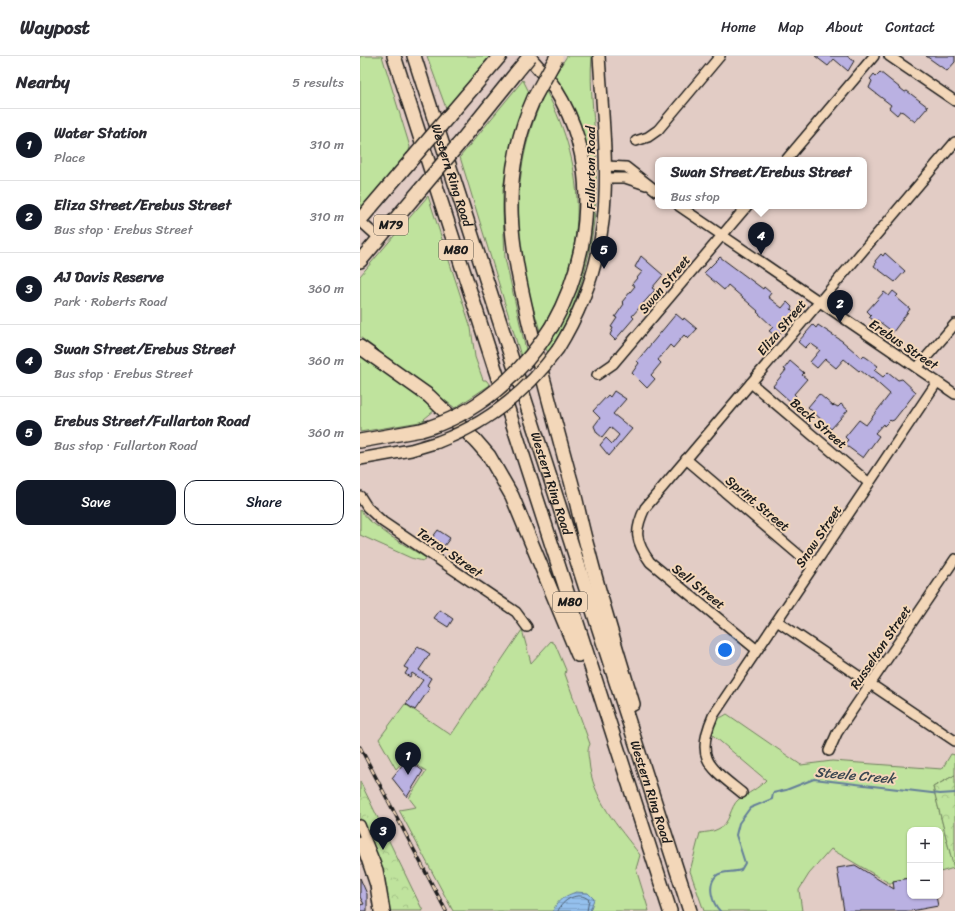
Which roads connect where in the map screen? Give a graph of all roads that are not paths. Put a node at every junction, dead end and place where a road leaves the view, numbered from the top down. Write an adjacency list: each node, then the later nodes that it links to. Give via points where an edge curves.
1 (394, 56): 49 (highway, Western Ring Road / M80)
2 (414, 56): 50 (highway, Western Ring Road / M80)
3 (500, 56): 20 (highway, M79, bridge)
4 (529, 56): 22 (highway, M79, bridge); 32 (highway, bridge, via 554,88 569,116 579,148 585,182 585,220 579,260 568,295 552,326 524,365 494,392 454,417 421,430)
5 (599, 56): 14 (main road, Fullarton Road)
6 (720, 56): 11 (street, via 658,130)
7 (874, 56): 13 (street)
8 (889, 56): 10 (street)
9 (557, 57): 50 (highway, bridge, via 534,98 522,128 513,169 511,221 514,252 546,391 588,551 648,754)
10 (955, 101)
11 (636, 141)
12 (955, 142): 24 (street, Eliza Street)
13 (789, 157)
14 (606, 166): 15 (main road, Fullarton Road); 16 (street, via 626,167)
15 (606, 178): 16 (street, via 625,178); 33 (main road, Fullarton Road, bridge, via 602,233 594,269 580,308 558,349 535,377 505,405 474,426 438,442 411,450)
16 (650, 186): 17 (street)
17 (655, 190)
18 (683, 209): 21 (street, Erebus Street)
19 (744, 209): 21 (street, Swan Street)
20 (360, 221): 22 (street)
21 (722, 236): 24 (street, Erebus Street); 28 (street, Swan Street, via 613,364)
22 (379, 238): 23 (highway, M79)
23 (360, 261)
24 (819, 302): 27 (street, Erebus Street); 30 (street, Eliza Street)
25 (955, 324): 27 (street)
26 (360, 346): 49 (highway, via 417,386 448,412 484,449 504,480 575,644)
27 (917, 368): 29 (street, Erebus Street)
28 (597, 375)
29 (937, 382): 31 (street, Erebus Street); 35 (street, Snow Street)
30 (751, 383): 34 (street, Eliza Street); 35 (street, Beck Street)
31 (955, 394)
32 (360, 441)
33 (360, 458)
34 (686, 459): 37 (street, Eliza Street, via 646,508 638,522); 39 (street, Sprint Street)
35 (869, 483): 39 (street, Snow Street)
36 (360, 496): 41 (street, Terror Street, via 367,507 383,522 516,612)
37 (637, 533): 42 (street, Sell Street, via 640,548 650,562)
38 (955, 558): 43 (street, Russelton Street)
39 (813, 567): 40 (street, Snow Street)
40 (777, 621): 42 (street, Snow Street); 43 (street)
41 (527, 627)
42 (757, 650): 46 (street, Snow Street, via 720,706 706,738 706,756 710,766)
43 (871, 683): 44 (street); 45 (street, Russelton Street, via 837,733)
44 (955, 741)
45 (829, 751)
46 (742, 793)
47 (360, 825): 52 (street, via 378,870)
48 (360, 841): 51 (street, via 375,884)
49 (656, 867): 53 (highway, Western Ring Road / M80)
50 (677, 870): 54 (highway, Western Ring Road / M80)
51 (379, 911)
52 (385, 911)
53 (670, 911)
54 (690, 911)

